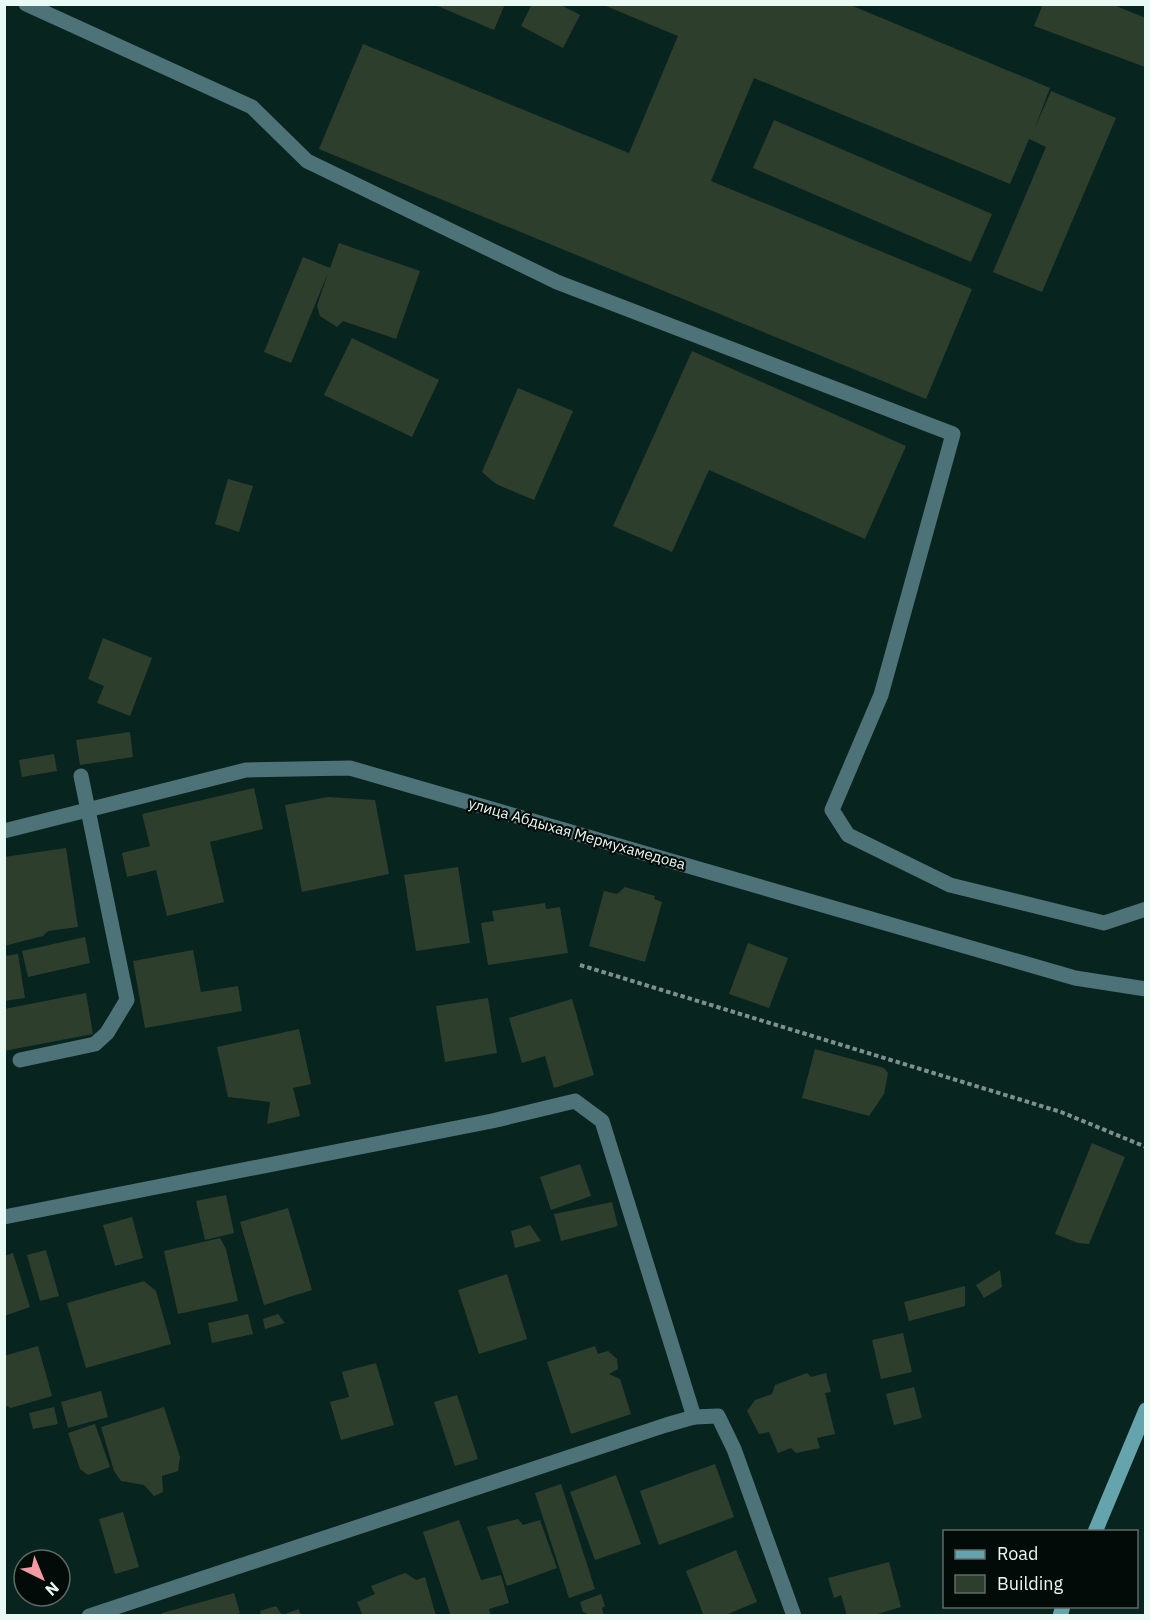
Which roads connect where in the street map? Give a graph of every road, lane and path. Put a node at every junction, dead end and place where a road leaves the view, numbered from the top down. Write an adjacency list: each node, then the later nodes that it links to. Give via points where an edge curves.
1 (26, 4): 5 (street, via 252,107 307,161 557,282 953,434 881,695 832,810 848,835 951,885 1104,923)
2 (81, 776): 3 (street)
3 (89, 811): 4 (street, улица Абдыхая Мермухамедова); 7 (street, улица Абдыхая Мермухамедова, via 246,770 350,768 1075,978); 8 (street, via 127,1000 107,1033 95,1044)
4 (4, 831)
5 (1146, 909)
6 (580, 965): 9 (path, via 1061,1112)
7 (1146, 989)
8 (20, 1060)
9 (1146, 1147)
10 (4, 1218): 12 (street, via 575,1101 602,1121)
11 (1146, 1410): 13 (main road)
12 (694, 1417): 14 (street); 15 (street, via 718,1416 734,1449)
13 (1096, 1530)
14 (89, 1616)
15 (794, 1616)

